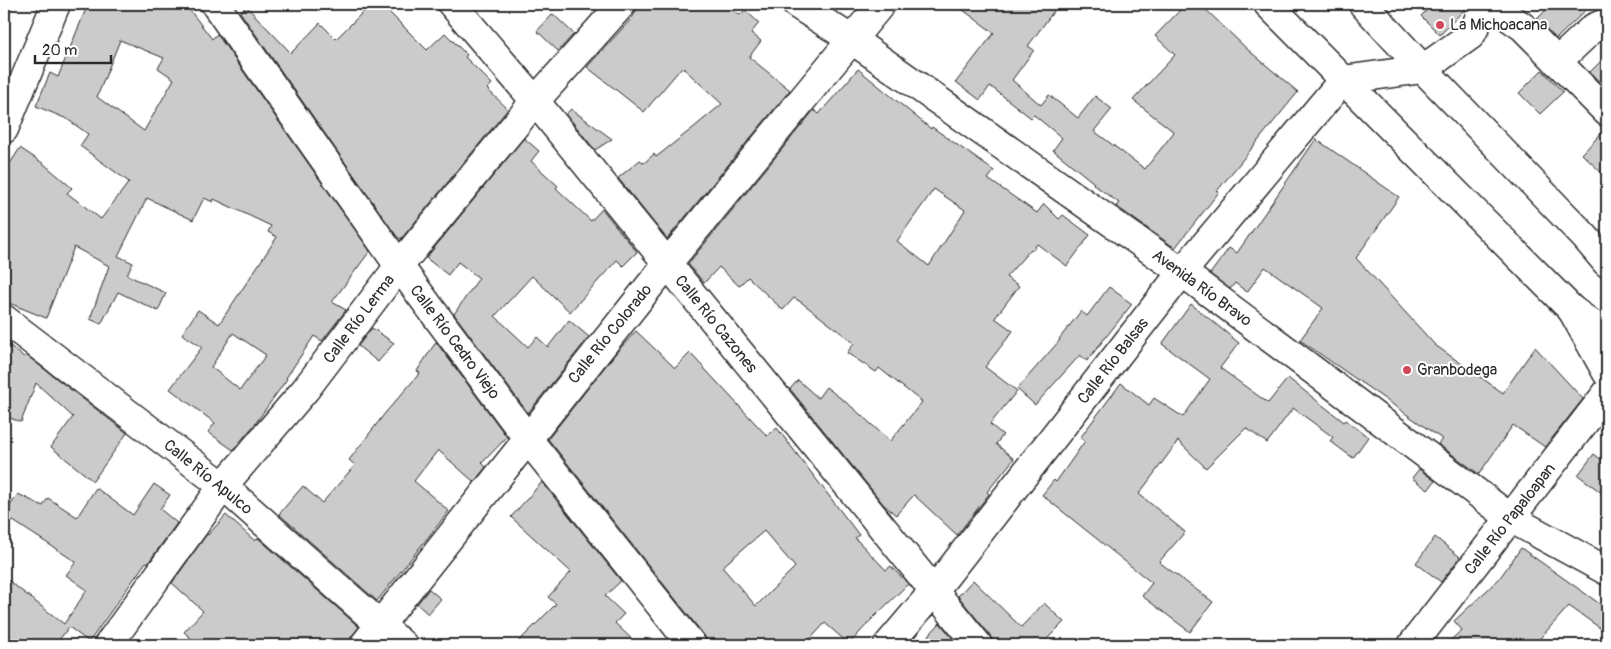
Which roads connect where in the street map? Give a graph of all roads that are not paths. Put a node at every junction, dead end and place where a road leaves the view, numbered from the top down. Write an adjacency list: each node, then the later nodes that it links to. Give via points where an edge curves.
1 (56, 4): 18 (street)
2 (215, 4): 22 (street, Calle Río Cedro Viejo)
3 (452, 4): 16 (street, Calle Río Cazones)
4 (622, 4): 16 (street, Calle Río Lerma)
5 (796, 4): 12 (street, Avenida Río Bravo)
6 (881, 4): 12 (street, Calle Río Colorado)
7 (1268, 4): 15 (street)
8 (1363, 4): 14 (street)
9 (1480, 4): 14 (street, via 1480,17 1471,35)
10 (1490, 4): 13 (street, via 1523,27)
11 (1607, 22): 13 (street, via 1593,28)
12 (852, 39): 21 (street, Calle Río Colorado); 23 (street, Avenida Río Bravo)
13 (1557, 62): 17 (street)
14 (1423, 69): 15 (street); 19 (street)
15 (1343, 80): 23 (street, Calle Río Balsas); 24 (street)
16 (535, 101): 21 (street, Calle Río Cazones); 22 (street, Calle Río Lerma)
17 (1607, 112)
18 (4, 129)
19 (1596, 242): 20 (street)
20 (1607, 263)
21 (667, 264): 29 (street, Calle Río Colorado); 33 (street, Calle Río Cazones)
22 (398, 266): 29 (street, Calle Río Cedro Viejo); 30 (street, Calle Río Lerma, via 305,390)
23 (1182, 272): 31 (street, Avenida Río Bravo); 33 (street, Calle Río Balsas)
24 (1572, 310): 26 (street); 27 (street)
25 (4, 319): 30 (street, Calle Río Apulco)
26 (1607, 335)
27 (1607, 372)
28 (1607, 393): 31 (street, Calle Río Papaloapan)
29 (527, 438): 34 (street, Calle Río Colorado); 37 (street, Calle Río Cedro Viejo)
30 (223, 486): 34 (street, Calle Río Apulco); 35 (street, Calle Río Lerma)
31 (1512, 518): 32 (street, Avenida Río Bravo); 40 (street, Calle Río Papaloapan)
32 (1607, 571)
33 (933, 592): 38 (street, Calle Río Balsas); 39 (street, Calle Río Cazones)
34 (372, 635): 36 (street, Calle Río Apulco)
35 (108, 645)
36 (403, 645)
37 (692, 645)
38 (888, 645)
39 (978, 645)
40 (1412, 645)

